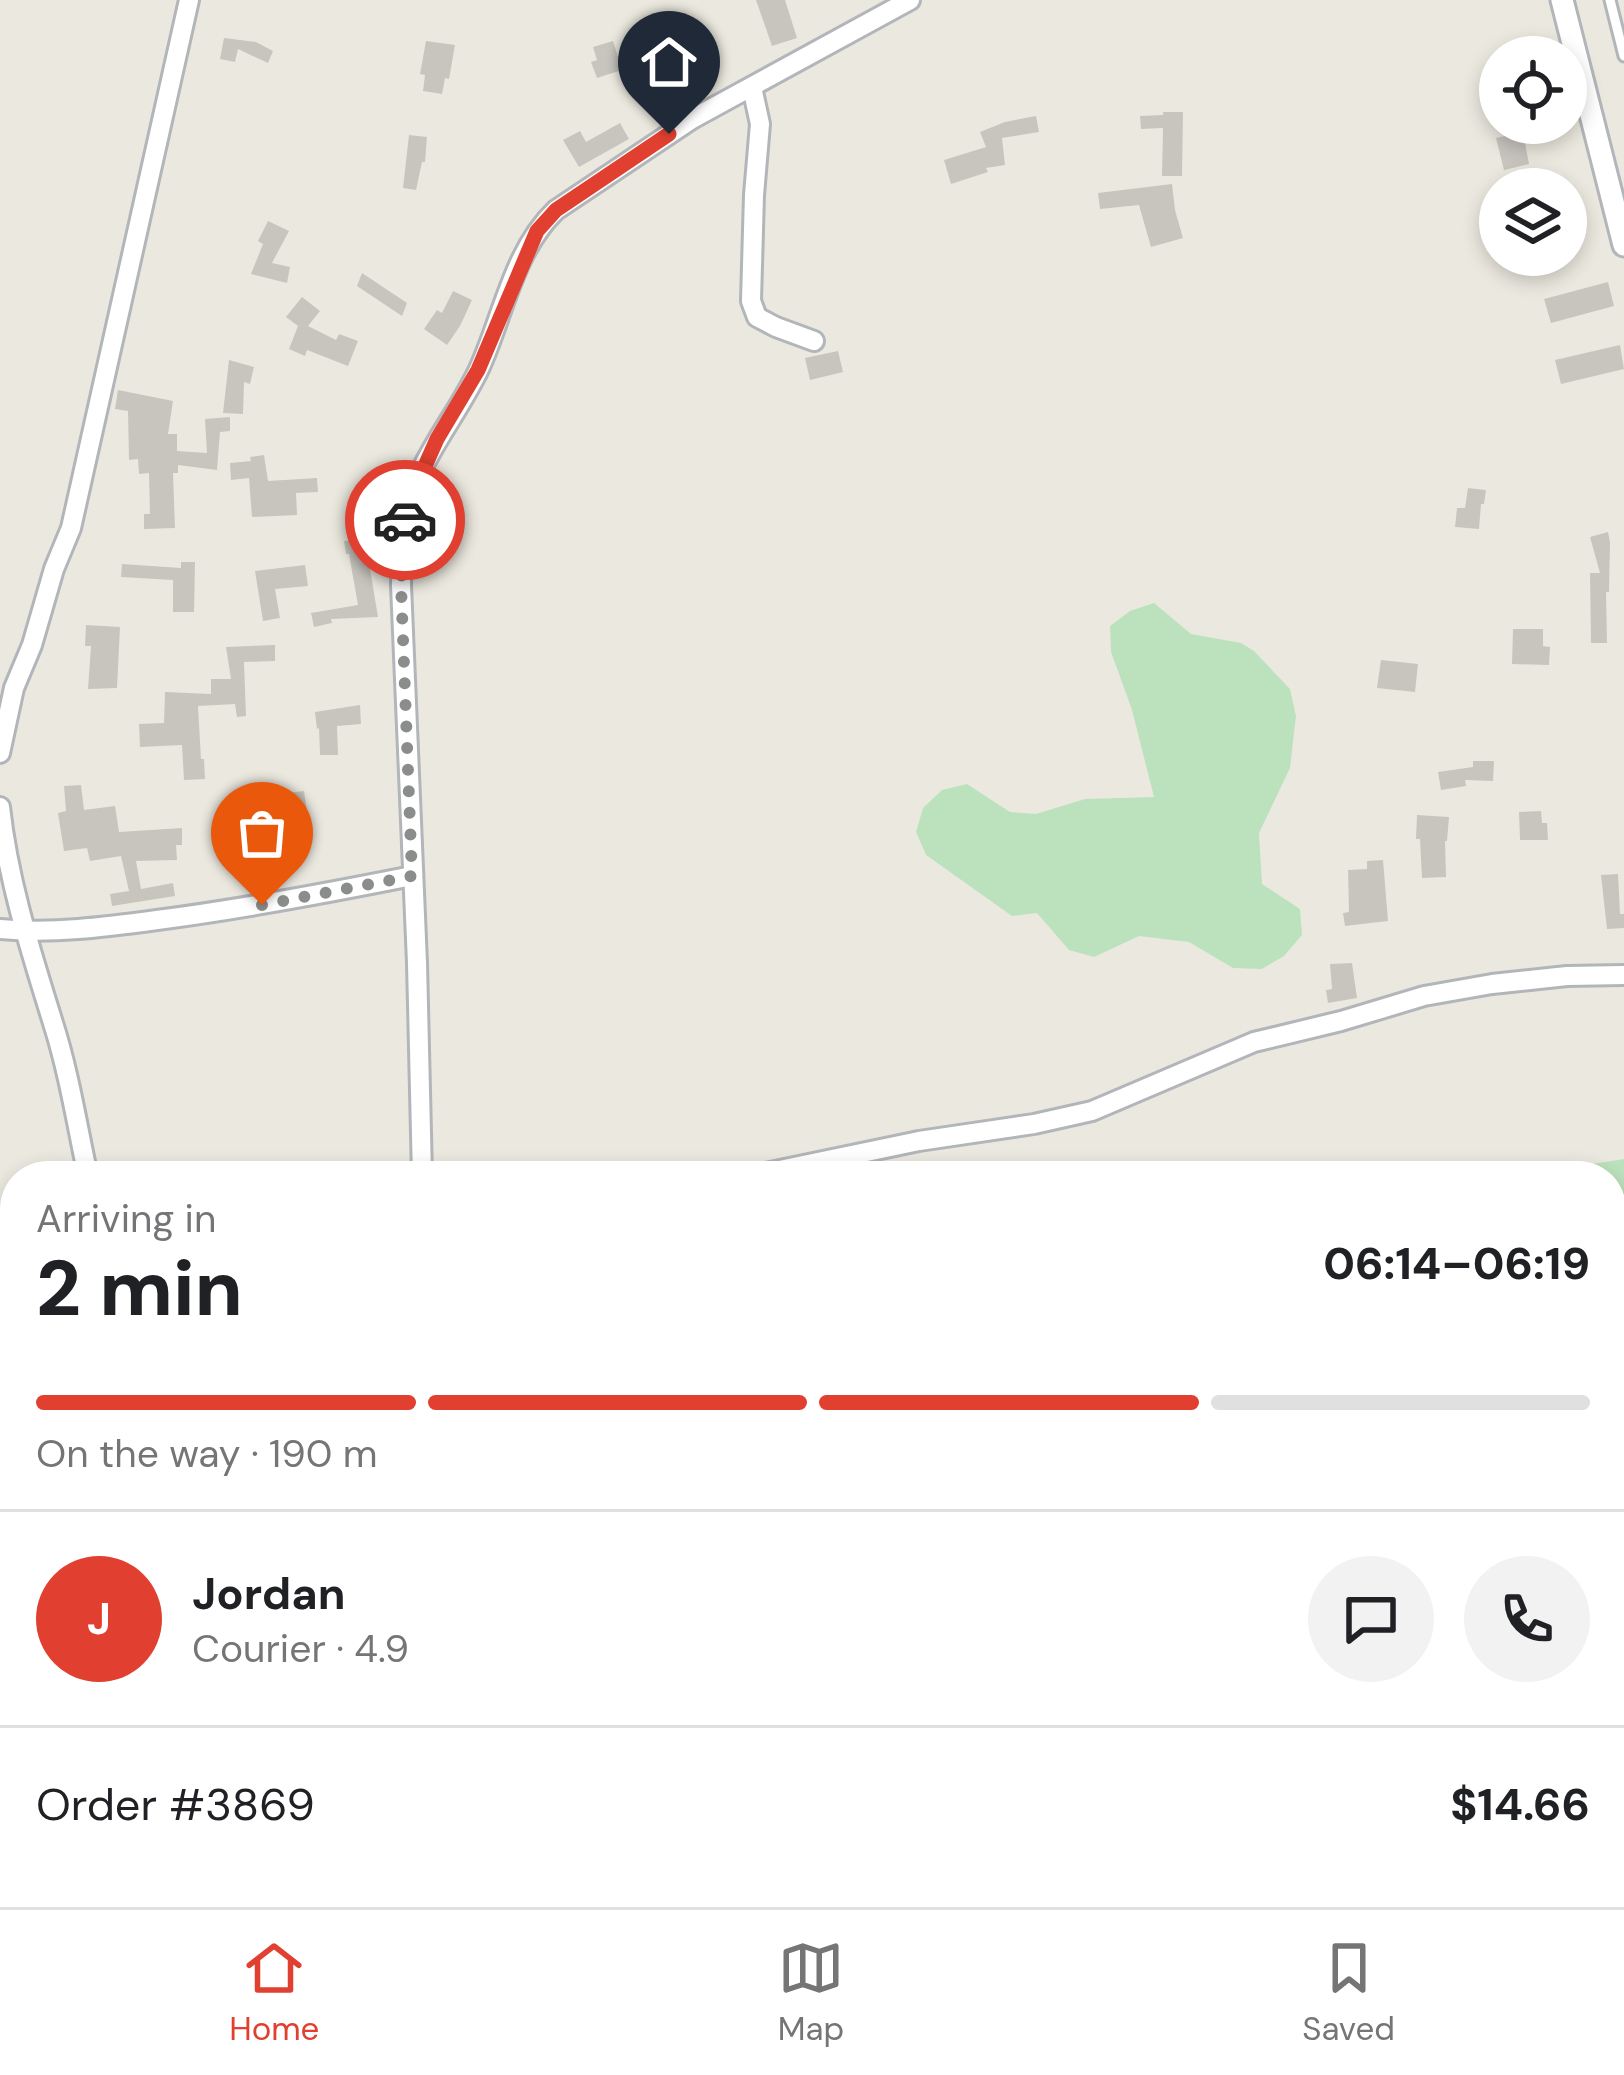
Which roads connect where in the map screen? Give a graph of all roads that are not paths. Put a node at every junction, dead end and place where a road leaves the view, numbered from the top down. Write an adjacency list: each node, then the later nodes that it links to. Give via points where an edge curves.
1 (189, 0): 9 (street, via 70,528)
2 (910, 0): 6 (street)
3 (1562, 0): 7 (street)
4 (1610, 0): 5 (lane)
5 (1624, 56)
6 (752, 87): 8 (street, via 760,124 752,301 757,317); 11 (street, via 545,221 410,500 401,585)
7 (1624, 245)
8 (814, 341)
9 (0, 753)
10 (0, 807): 13 (street)
11 (412, 876): 13 (street, via 180,917); 16 (street)
12 (0, 928): 13 (street)
13 (25, 931): 15 (street)
14 (1624, 975): 17 (street, via 1424,996 1255,1042 1092,1111)
15 (85, 1161)
16 (422, 1161)
17 (823, 1161)

